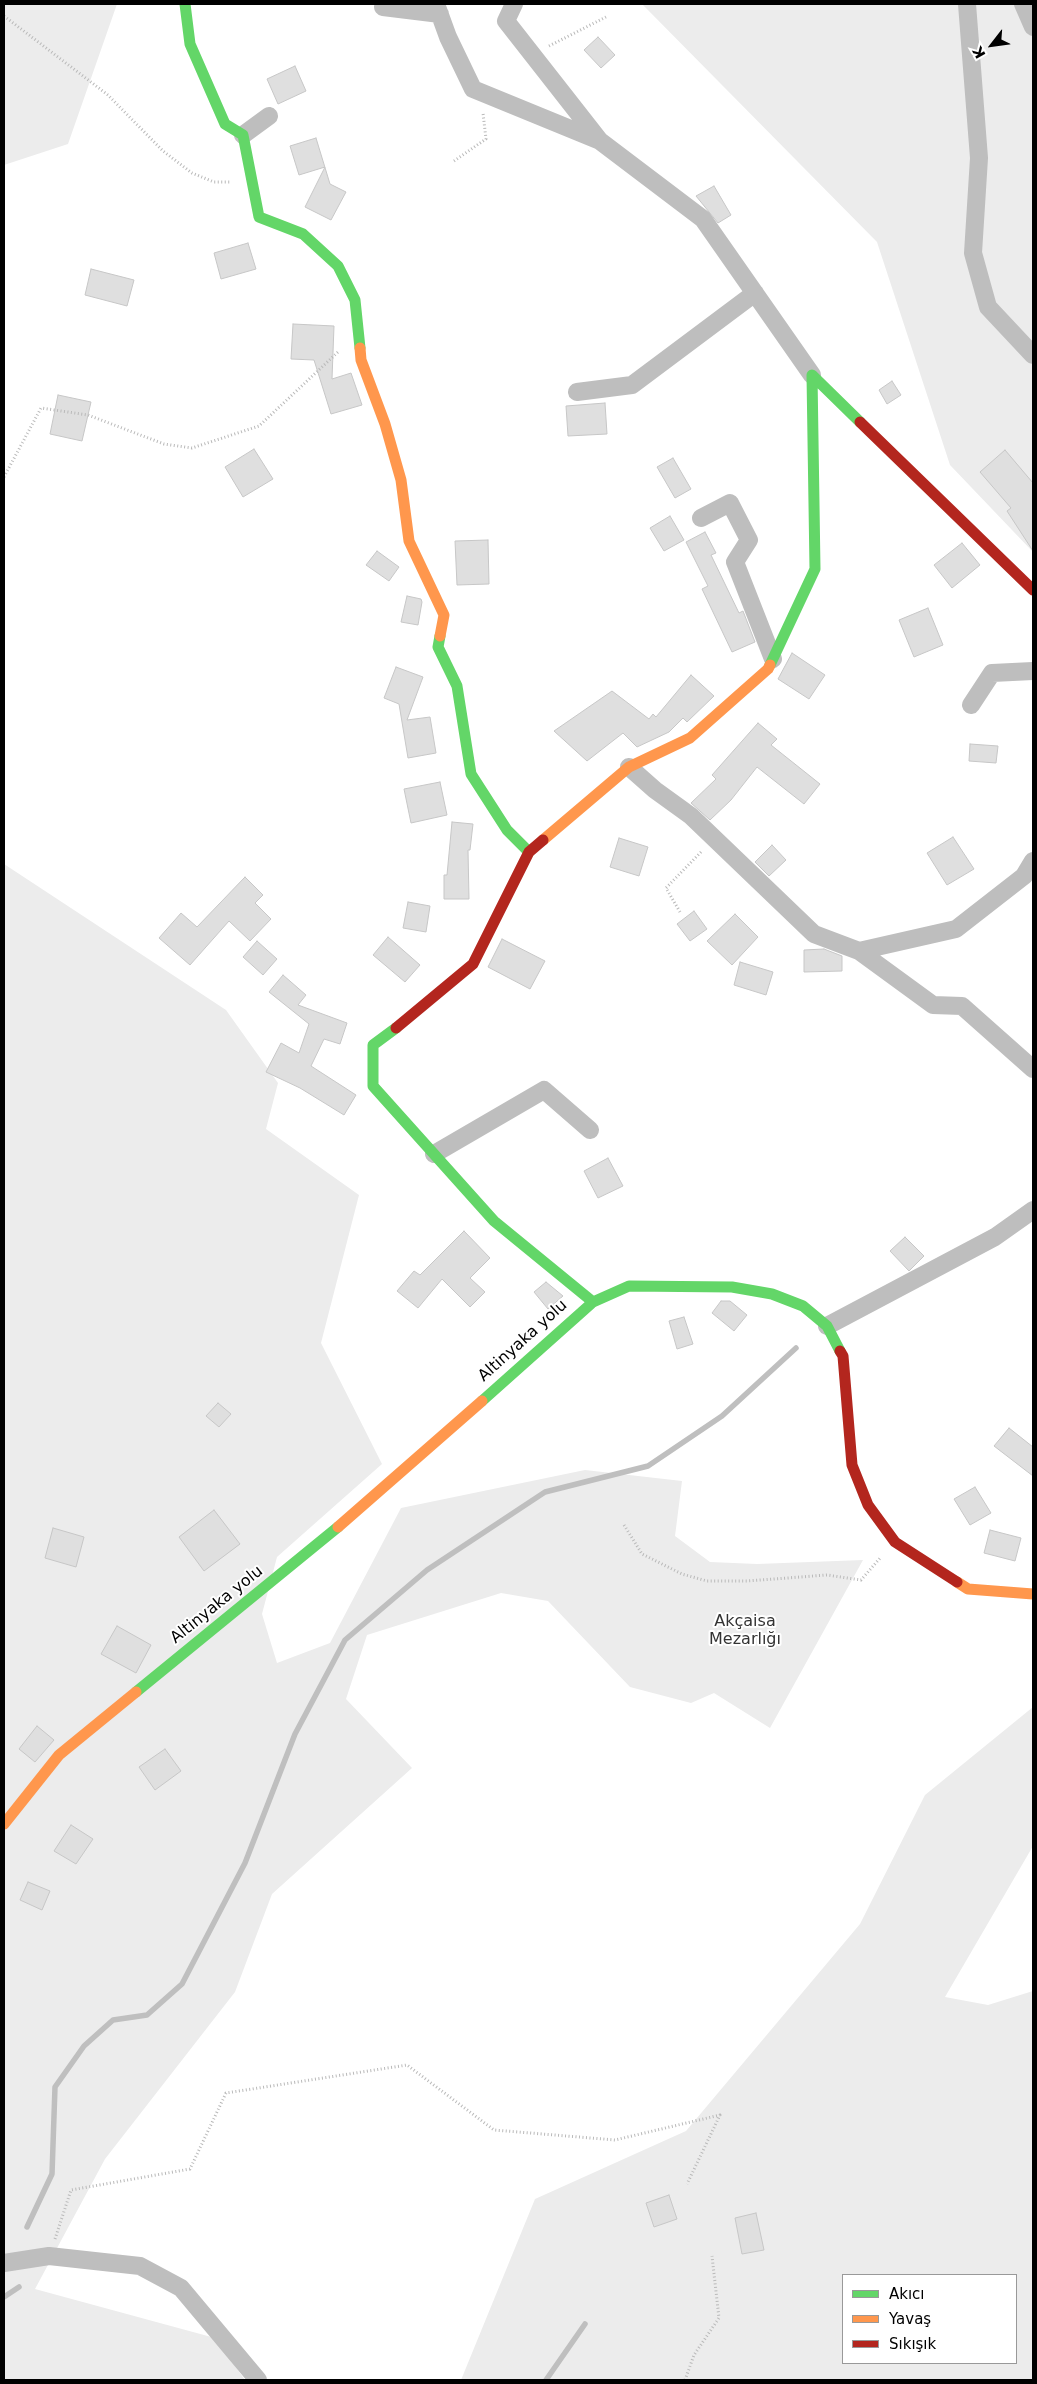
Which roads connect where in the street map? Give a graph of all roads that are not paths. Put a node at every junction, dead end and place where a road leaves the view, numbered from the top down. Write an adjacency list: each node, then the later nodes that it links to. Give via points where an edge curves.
1 (185, 4): 9 (street, via 190,44 225,124)
2 (514, 4): 10 (street, via 506,21)
3 (967, 4): 12 (street, via 979,158 973,253 988,307)
4 (1023, 4): 7 (street)
5 (383, 7): 6 (street)
6 (438, 9): 10 (street, via 473,89)
7 (1033, 27)
8 (269, 116): 9 (street)
9 (243, 135): 21 (street, via 259,217 304,234 338,266 355,300 361,360 385,424 401,480 409,542 444,615 438,647 457,686 471,774 507,830)
10 (600, 141): 11 (street, via 703,219)
11 (755, 293): 13 (street); 14 (street, via 632,385)
12 (1033, 355)
13 (812, 375): 16 (street); 17 (street, via 815,569)
14 (577, 392)
15 (701, 518): 17 (street, via 730,503 749,540 735,562)
16 (1033, 590)
17 (773, 659): 20 (street, via 768,669 690,738)
18 (1033, 671): 19 (street, via 992,673)
19 (972, 705)
20 (629, 767): 21 (street); 23 (street, via 691,816 814,934)
21 (529, 852): 26 (street, via 474,964 373,1045 373,1086)
22 (1033, 861): 23 (street, via 1024,876 956,930)
23 (859, 951): 24 (street, via 932,1005 962,1006)
24 (1033, 1069)
25 (590, 1130): 26 (street, via 544,1090)
26 (434, 1154): 28 (street, via 494,1222)
27 (1033, 1210): 29 (street, via 994,1237)
28 (592, 1302): 29 (street, Altinyaka yolu, via 629,1286 732,1287 772,1294 803,1306); 31 (street, Altinyaka yolu, via 341,1525 59,1754)
29 (828, 1326): 30 (street, Altinyaka yolu, via 843,1356 852,1466 868,1505 894,1542 968,1590)
30 (1033, 1594)
31 (4, 1824)
32 (4, 2263): 33 (street, via 49,2256 140,2266 182,2288)
33 (258, 2380)

